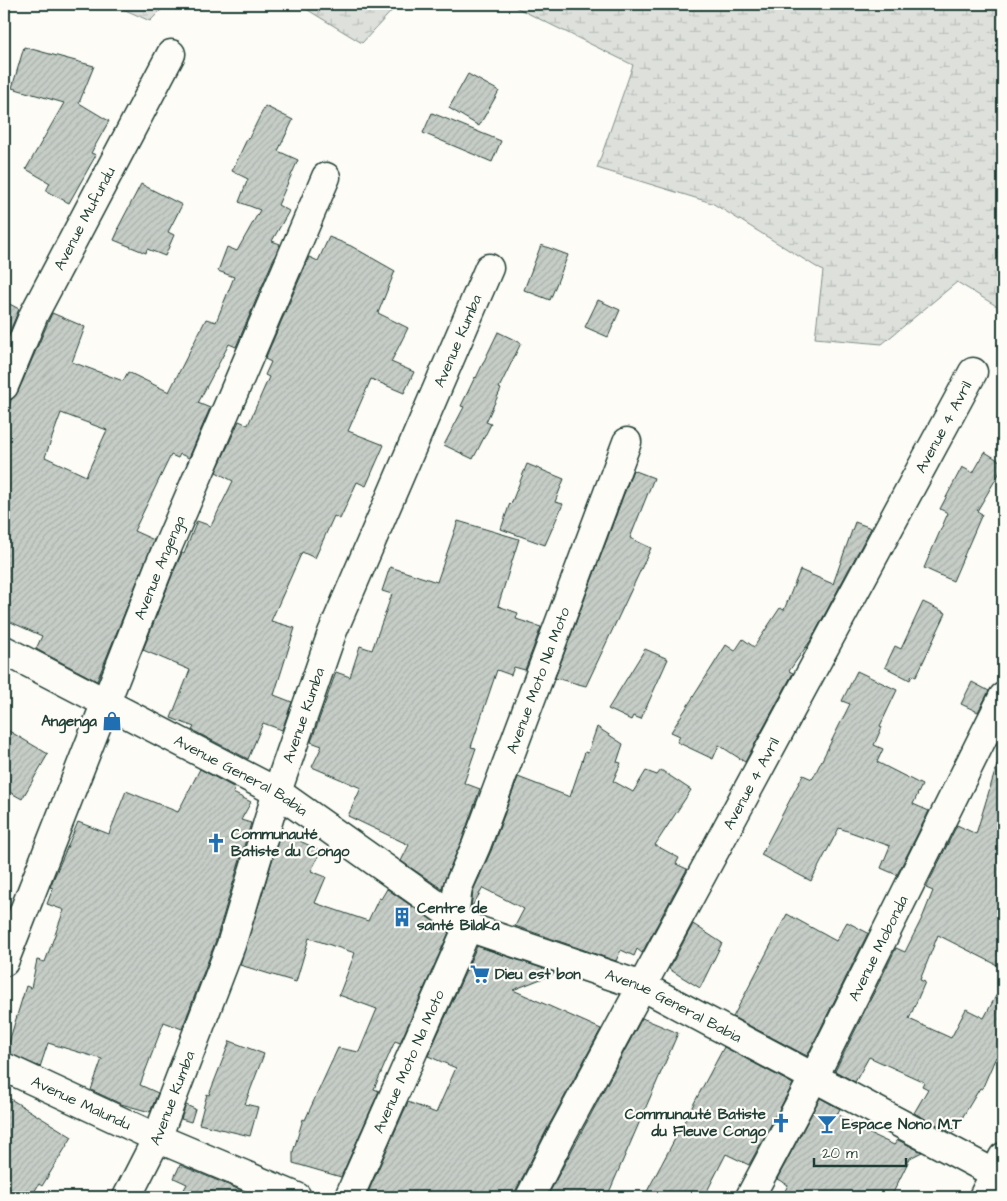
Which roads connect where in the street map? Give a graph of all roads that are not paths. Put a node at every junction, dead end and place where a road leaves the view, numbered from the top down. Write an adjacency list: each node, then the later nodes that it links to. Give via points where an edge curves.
1 (171, 54): 5 (street, Avenue Mufundu, via 34,314)
2 (326, 177): 9 (street, Avenue Angenga, via 163,558)
3 (489, 268): 10 (street, Avenue Kumba, via 332,633)
4 (973, 372): 13 (street, Avenue 4 Avril)
5 (4, 386)
6 (627, 442): 11 (street, Avenue Moto Na Moto, via 458,887)
7 (4, 650): 9 (street, Avenue General Babia)
8 (1003, 697): 15 (street, Avenue Mobonda)
9 (106, 702): 10 (street, Avenue General Babia); 12 (street, Avenue Angenga)
10 (277, 792): 11 (street, Avenue General Babia); 16 (street, Avenue Kumba, via 231,945)
11 (461, 922): 13 (street, Avenue General Babia); 20 (street, Avenue Moto Na Moto)
12 (4, 962)
13 (642, 986): 15 (street, Avenue General Babia); 21 (street, Avenue 4 Avril)
14 (4, 1067): 16 (street, Avenue Malundu)
15 (814, 1077): 17 (street, Avenue General Babia); 22 (street, Avenue Mobonda)
16 (157, 1138): 18 (street, Avenue Kumba); 19 (street, Avenue Malundu)
17 (1000, 1169): 23 (street)
18 (127, 1197)
19 (297, 1197)
20 (349, 1197)
21 (530, 1197)
22 (750, 1197)
23 (983, 1197)

